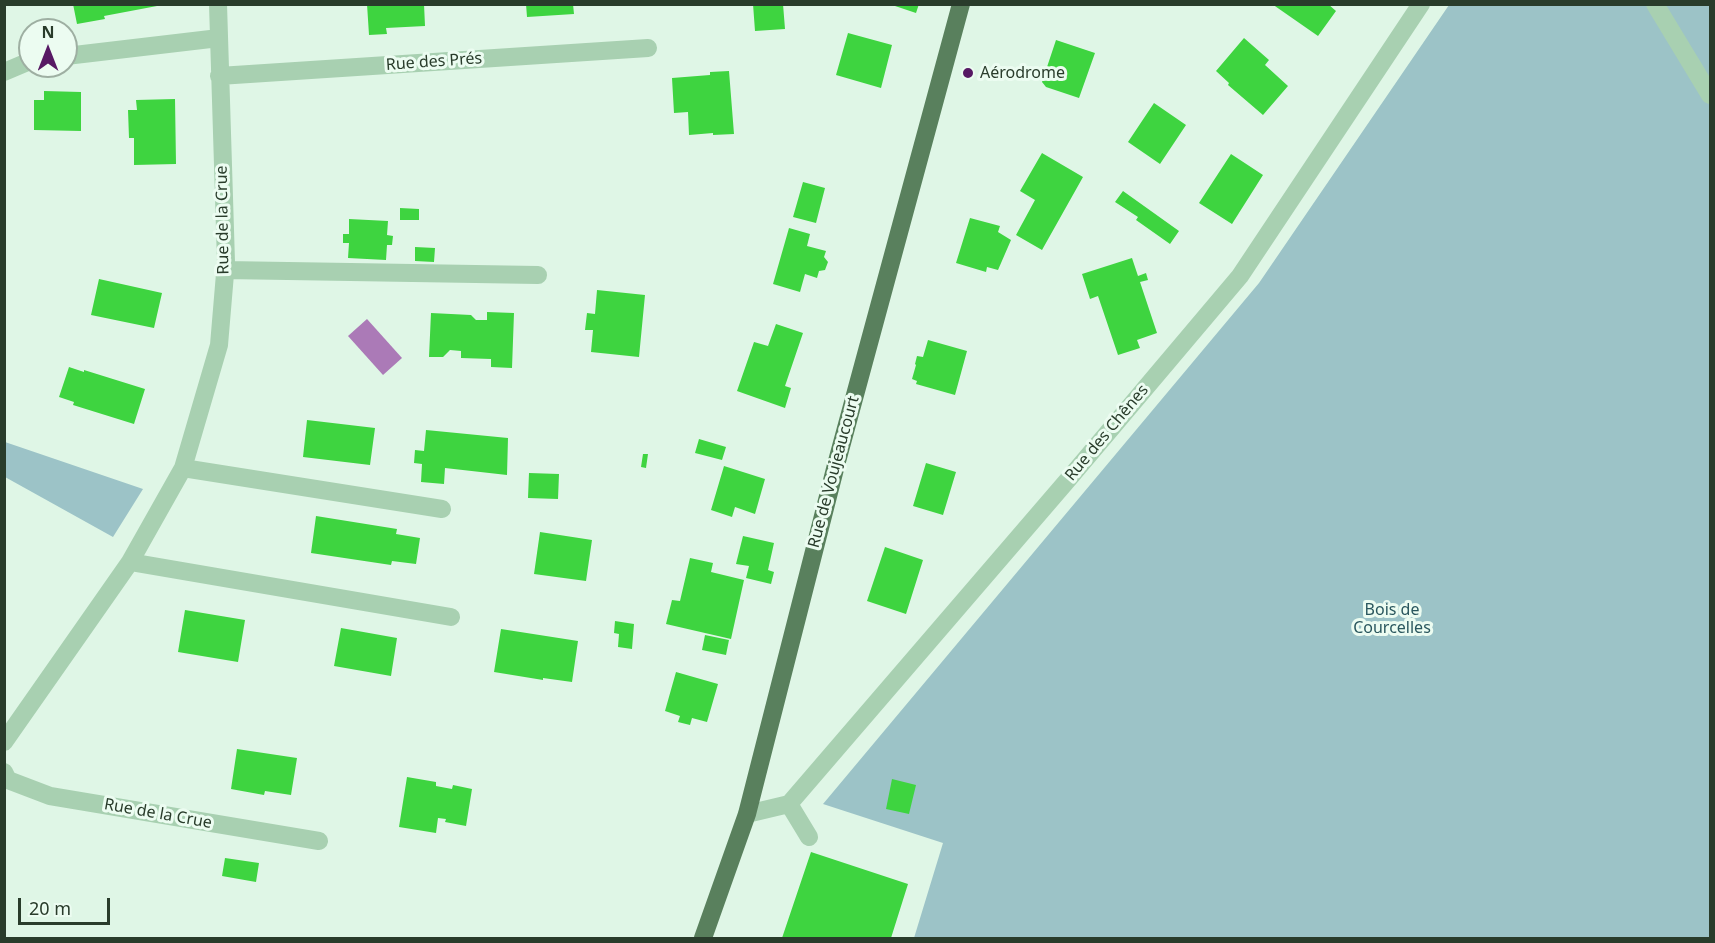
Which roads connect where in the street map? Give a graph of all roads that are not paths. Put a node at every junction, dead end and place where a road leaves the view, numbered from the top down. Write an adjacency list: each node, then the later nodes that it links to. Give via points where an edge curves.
1 (218, 4): 5 (street, Rue de la Crue)
2 (961, 4): 21 (main road, Rue de Voujeaucourt, via 836,465)
3 (1421, 4): 20 (street, Rue des Chênes, via 1240,276)
4 (1655, 4): 11 (street)
5 (219, 38): 7 (street); 10 (street, Rue de la Crue)
6 (648, 48): 10 (street, Rue des Prés)
7 (78, 55)
8 (18, 66): 9 (street)
9 (4, 72)
10 (219, 76): 12 (street, Rue de la Crue)
11 (1710, 95)
12 (225, 270): 13 (street); 14 (street, Rue de la Crue, via 219,345)
13 (538, 275)
14 (183, 468): 15 (street); 16 (street, Rue de la Crue)
15 (442, 509)
16 (130, 562): 17 (street); 18 (street, Rue de la Crue)
17 (451, 617)
18 (4, 742)
19 (4, 772): 23 (street, Rue de la Crue, via 8,780 50,796)
20 (789, 804): 21 (street); 22 (street)
21 (747, 814): 24 (main road, Rue de Voujeaucourt)
22 (810, 837)
23 (319, 841)
24 (704, 939)

